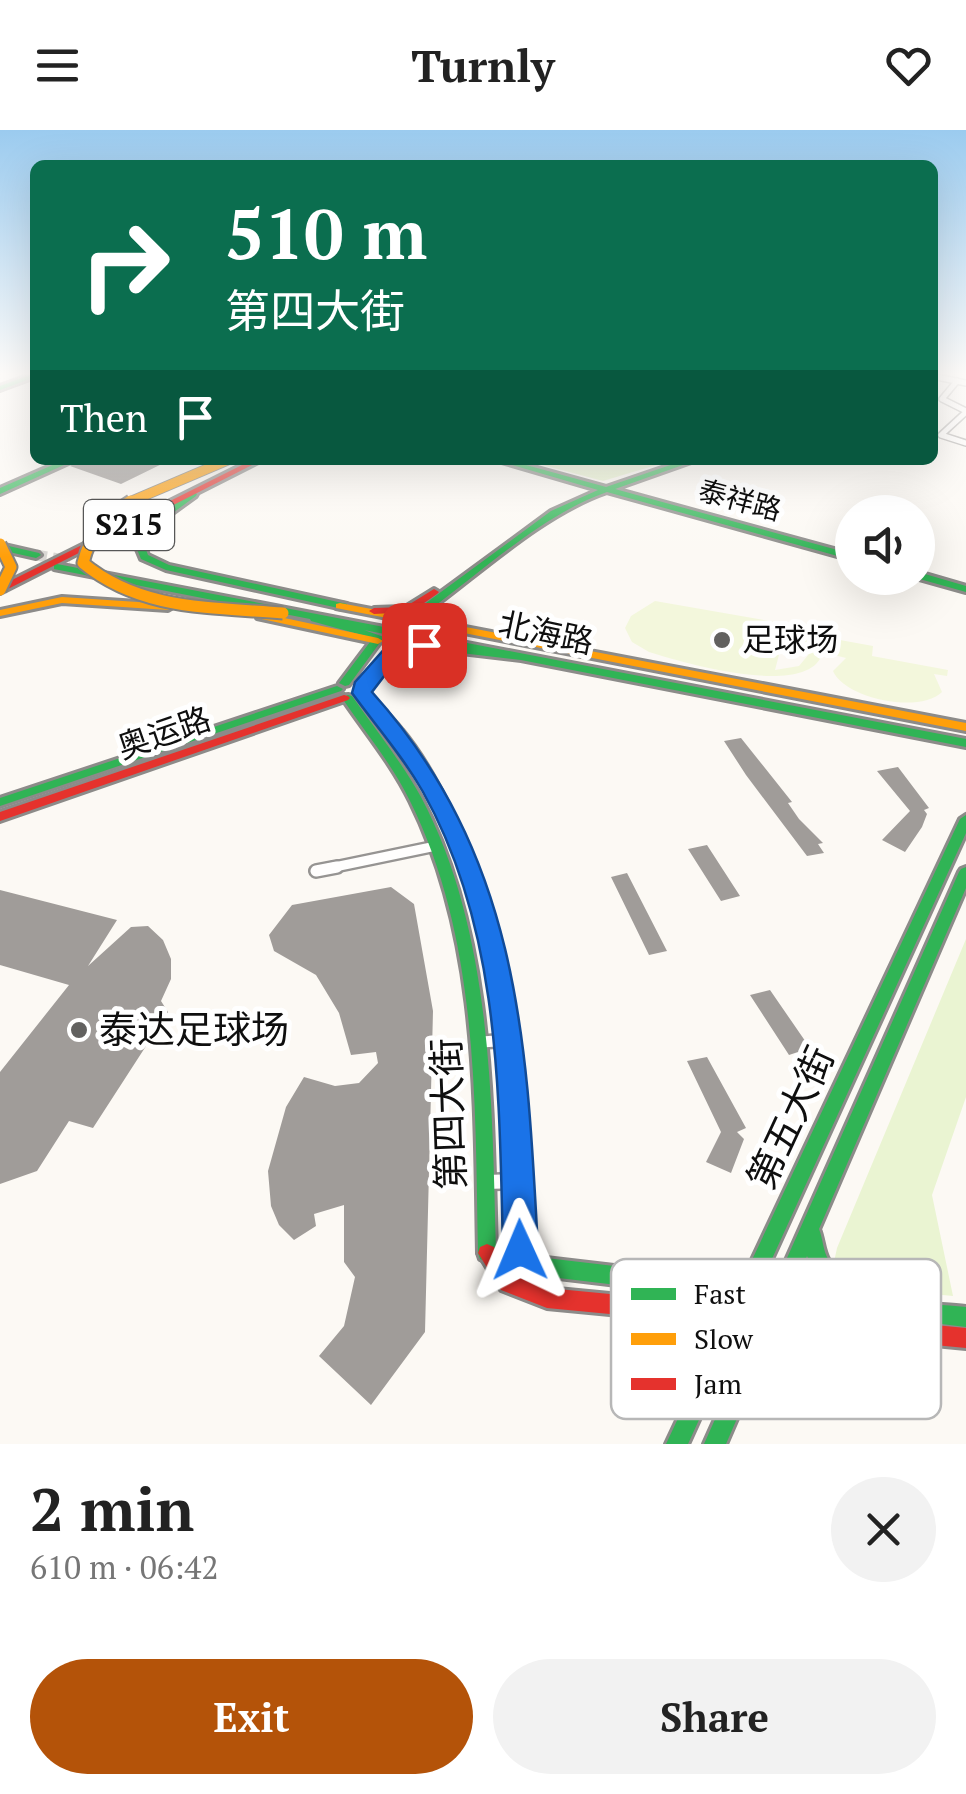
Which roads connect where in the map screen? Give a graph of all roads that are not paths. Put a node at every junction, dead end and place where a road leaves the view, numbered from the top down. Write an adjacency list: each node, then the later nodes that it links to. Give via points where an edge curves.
1 (942, 434): 2 (street)
2 (966, 443)
3 (60, 465): 12 (main road)
4 (217, 465): 24 (main road, bridge, via 104,518 84,539 83,563 102,583 139,596)
5 (229, 465): 18 (main road, S215)
6 (248, 465): 13 (main road, S215)
7 (519, 465): 11 (main road, 泰祥路)
8 (529, 465): 11 (main road, 泰祥路)
9 (666, 465): 11 (main road)
10 (677, 465): 11 (main road)
11 (605, 487): 15 (main road, 泰祥路); 22 (main road, via 522,526 414,606); 26 (main road, via 539,522 430,605 436,619)
12 (0, 491)
13 (192, 494): 20 (main road, S215); 21 (main road, via 141,530 135,544 142,556)
14 (0, 546): 16 (main road, via 30,558); 20 (main road, bridge, via 11,567)
15 (835, 550)
16 (0, 556)
17 (935, 578): 19 (main road)
18 (0, 579)
19 (966, 586)
20 (0, 590)
21 (342, 606): 22 (main road, 北海路); 25 (main road, 北海路, via 63,564)
22 (364, 610): 26 (main road, 北海路)
23 (0, 613): 27 (main road, via 44,600 86,599 254,614 366,634)
24 (315, 619): 25 (main road); 27 (main road, via 373,634)
25 (407, 632): 28 (main road, 北海路)
26 (478, 633): 31 (main road, 北海路)
27 (378, 642): 29 (main road)
28 (520, 657): 29 (main road, via 409,644); 31 (main road, 北海路)
29 (350, 691): 33 (main road, 奥运路); 34 (main road, 奥运路); 36 (main road, 第四大街); 37 (main road, 第四大街, via 410,752)
30 (966, 726): 31 (main road, 北海路)
31 (933, 728): 32 (main road, 北海路)
32 (966, 742)
33 (0, 802)
34 (0, 818)
35 (966, 820): 47 (main road, 第五大街)
36 (439, 852): 37 (street); 38 (street); 41 (main road, 第四大街)
37 (463, 854): 40 (main road, 第四大街)
38 (316, 871)
39 (966, 872): 46 (main road, 第五大街)
40 (500, 977): 41 (street); 42 (main road, 第四大街)
41 (474, 980): 43 (main road, 第四大街)
42 (510, 1040): 43 (street); 44 (main road, 第四大街)
43 (482, 1042): 45 (main road, 第四大街)
44 (520, 1181): 45 (street); 50 (main road, 第四大街, via 520,1250 539,1268)
45 (486, 1182): 51 (main road, 第四大街, via 487,1255 508,1284 547,1298)
46 (814, 1220): 48 (main road, 第五大街); 49 (main road)
47 (763, 1259)
48 (797, 1259)
49 (816, 1259)
50 (611, 1277)
51 (611, 1304)
52 (941, 1315): 53 (main road)
53 (966, 1317)
54 (941, 1336): 55 (main road, 第四大街)
55 (966, 1338)
56 (689, 1419): 58 (main road, 第五大街)
57 (726, 1419): 59 (main road, 第五大街)
58 (677, 1444)
59 (715, 1444)

